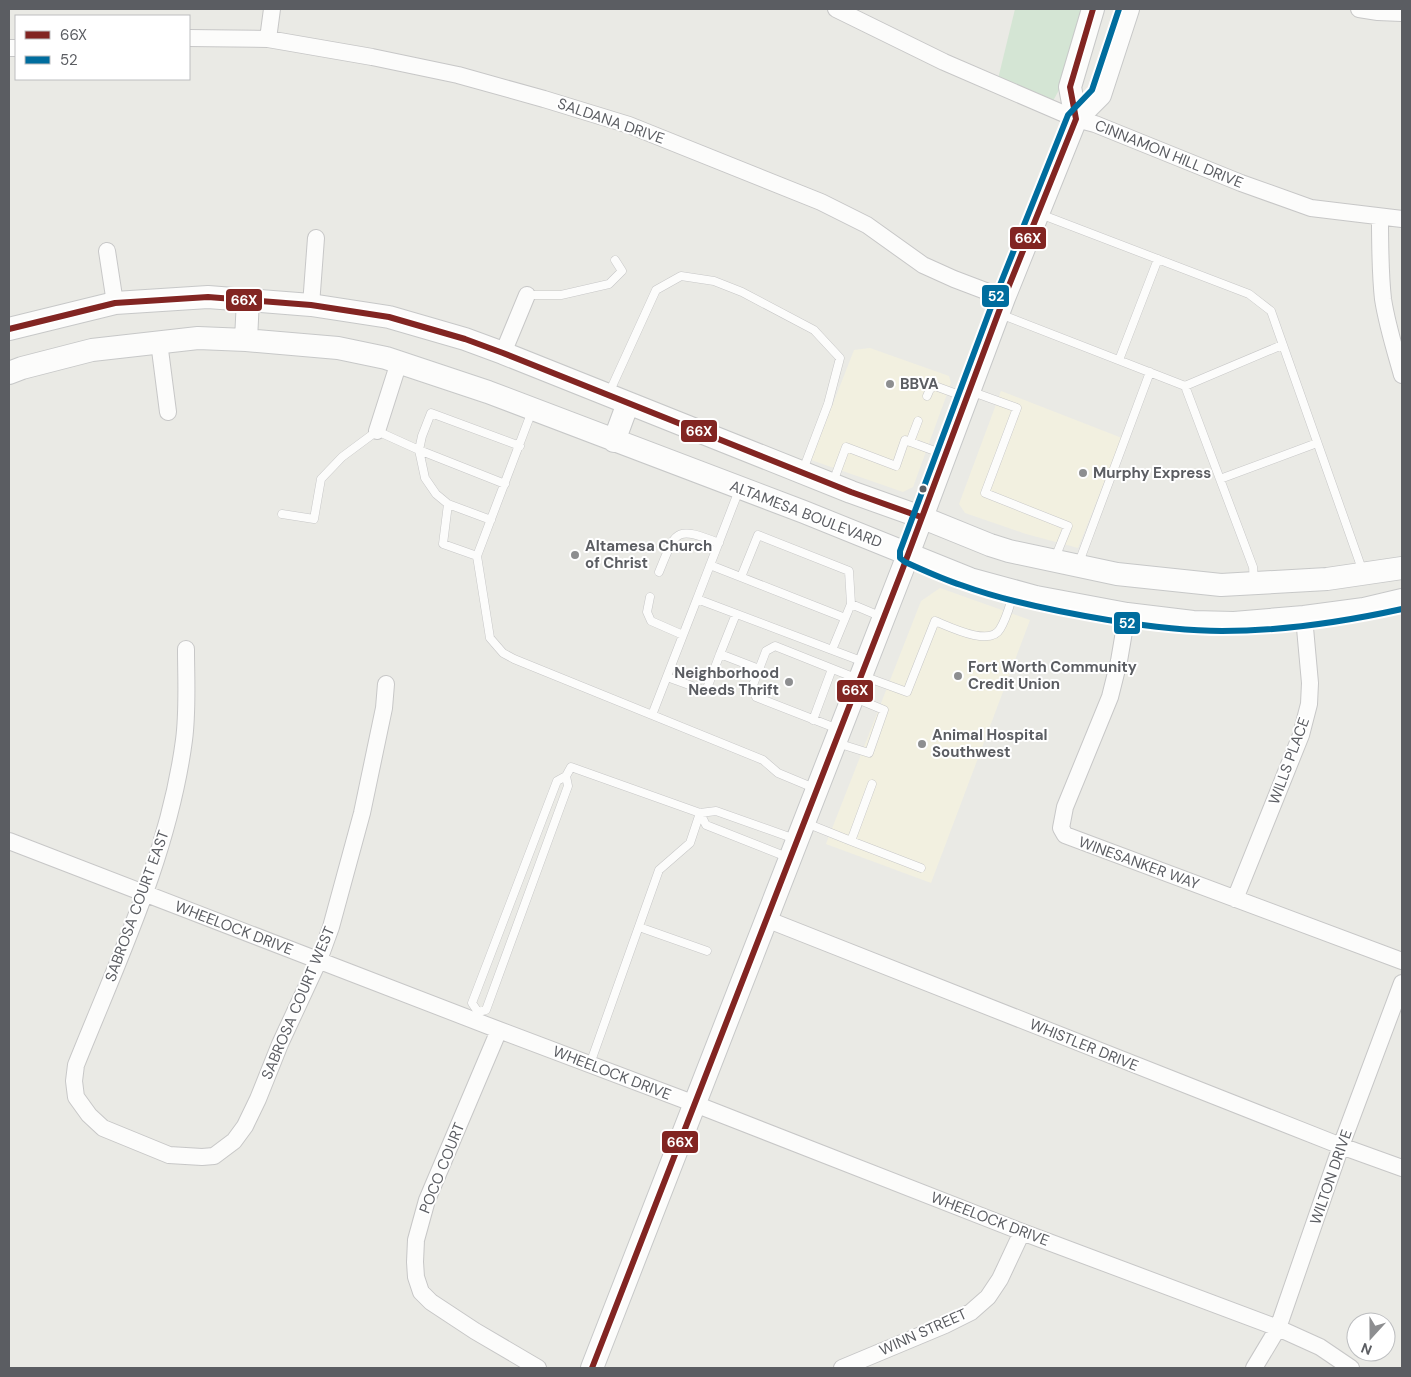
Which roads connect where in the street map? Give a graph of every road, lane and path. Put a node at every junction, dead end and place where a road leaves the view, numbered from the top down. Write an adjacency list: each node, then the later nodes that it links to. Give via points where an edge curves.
1 (272, 9): 8 (street)
2 (836, 9): 9 (street, CINNAMON HILL DRIVE, via 944,62)
3 (1093, 9): 9 (main road, via 1070,87)
4 (1128, 9): 9 (main road, via 1100,95)
5 (1359, 9): 6 (street)
6 (1402, 13)
7 (190, 38): 8 (street, SALDANA DRIVE)
8 (268, 39): 21 (street, SALDANA DRIVE, via 458,75 630,125 821,202 866,225 923,265)
9 (1076, 119): 10 (main road); 11 (street, CINNAMON HILL DRIVE, via 1311,208)
10 (1038, 214): 15 (lane); 21 (main road)
11 (1380, 217): 12 (street, CINNAMON HILL DRIVE); 31 (street, via 1384,300)
12 (1402, 219)
13 (316, 238): 20 (street)
14 (107, 251): 19 (street)
15 (1158, 259): 25 (lane, via 1249,294 1271,311); 27 (lane)
16 (615, 260): 17 (lane, via 622,271 609,284 561,295)
17 (527, 295): 26 (street)
18 (248, 299): 19 (main road, via 208,297); 20 (main road); 23 (main road)
19 (115, 303): 22 (main road)
20 (310, 305): 26 (main road, via 389,317 465,338)
21 (1001, 306): 27 (lane); 33 (main road)
22 (9, 328)
23 (246, 340): 24 (main road, ALTAMESA BOULEVARD, via 198,338); 28 (main road, ALTAMESA BOULEVARD, via 338,348)
24 (159, 342): 30 (main road, ALTAMESA BOULEVARD, via 92,350); 37 (street)
25 (1282, 345): 32 (lane); 42 (lane)
26 (503, 353): 35 (main road)
27 (1119, 360): 29 (lane)
28 (399, 362): 36 (main road, ALTAMESA BOULEVARD); 39 (street)
29 (1150, 372): 32 (lane); 60 (lane)
30 (9, 373)
31 (1402, 374)
32 (1185, 386): 47 (lane)
33 (968, 394): 34 (lane, via 936,386); 45 (main road); 58 (lane, via 1017,408 985,493 1068,526)
34 (927, 396)
35 (618, 399): 40 (main road); 46 (main road); 46 (lane, via 623,359 656,290 681,276 714,280 814,330 840,358 824,417)
36 (533, 410): 40 (main road, ALTAMESA BOULEVARD); 43 (lane)
37 (168, 412)
38 (918, 421): 41 (lane)
39 (377, 431): 44 (lane); 52 (lane, via 342,457 321,479 314,519)
40 (614, 441): 50 (main road, ALTAMESA BOULEVARD)
41 (910, 442): 45 (lane); 49 (lane, via 905,440 896,466 846,447)
42 (1317, 443): 47 (lane); 63 (lane)
43 (520, 446): 44 (lane, via 431,413); 48 (lane)
44 (419, 450): 48 (lane); 51 (lane, via 425,478)
45 (945, 455): 53 (main road)
46 (802, 472): 49 (main road)
47 (1220, 479): 65 (lane, via 1253,567)
48 (505, 484): 54 (lane)
49 (832, 484): 53 (main road)
50 (740, 488): 55 (lane); 56 (main road, ALTAMESA BOULEVARD)
51 (448, 504): 54 (lane); 57 (lane, via 443,544)
52 (282, 514)
53 (922, 517): 56 (main road); 58 (main road, via 990,545)
54 (491, 520): 57 (lane)
55 (719, 543): 59 (lane); 62 (lane, via 693,533 680,534 671,542)
56 (908, 554): 66 (main road, ALTAMESA BOULEVARD, via 970,579); 75 (main road)
57 (477, 556): 85 (lane, via 490,638 503,652)
58 (1054, 560): 60 (main road)
59 (710, 565): 64 (lane); 68 (lane)
60 (1078, 565): 65 (main road, via 1117,574 1221,585)
61 (1402, 568): 63 (main road)
62 (659, 572)
63 (1364, 574): 65 (main road)
64 (741, 577): 70 (lane, via 758,536 849,571); 74 (lane)
65 (1255, 583)
66 (1015, 592): 72 (main road, ALTAMESA BOULEVARD); 83 (lane, via 1000,631 994,636 982,638 935,621 906,692)
67 (650, 597): 76 (lane, via 647,612 651,621)
68 (697, 599): 71 (lane); 76 (lane)
69 (1402, 600): 73 (main road, ALTAMESA BOULEVARD)
70 (851, 604): 74 (lane); 75 (lane)
71 (736, 614): 78 (lane); 79 (lane)
72 (1127, 614): 73 (main road, ALTAMESA BOULEVARD, via 1193,622); 97 (street, WINESANKER WAY, via 1110,697 1065,807 1061,828 1065,835)
73 (1304, 617): 97 (street, WILLS PLACE, via 1309,704 1301,735)
74 (845, 618): 78 (lane)
75 (884, 618): 83 (main road)
76 (683, 635): 82 (lane)
77 (186, 649): 96 (street, SABROSA COURT EAST, via 184,739 167,821)
78 (832, 650): 83 (lane)
79 (720, 654): 80 (lane); 82 (lane, via 706,691)
80 (759, 669): 81 (lane, via 766,651 774,646); 86 (lane, via 753,685 756,697)
81 (832, 669): 83 (lane); 86 (lane)
82 (667, 677): 85 (lane)
83 (859, 679): 87 (main road); 87 (lane, via 884,710 869,753)
84 (386, 684): 101 (street, SABROSA COURT WEST, via 362,813 334,918)
85 (652, 715): 90 (lane, via 763,760 778,773)
86 (813, 720): 87 (lane)
87 (837, 736): 90 (main road)
88 (566, 776): 91 (lane, via 571,767); 104 (lane, via 568,786 486,1010); 104 (lane, via 557,781 472,1002)
89 (872, 784): 94 (lane)
90 (816, 789): 92 (main road)
91 (700, 813): 92 (lane, via 716,811); 92 (lane, via 706,825); 99 (lane, via 690,843 659,870)
92 (797, 840): 94 (lane); 98 (main road)
93 (9, 841): 96 (street, WHEELOCK DRIVE)
94 (851, 841): 95 (lane)
95 (922, 868)
96 (144, 894): 101 (street, WHEELOCK DRIVE); 108 (street, SABROSA COURT EAST, via 76,1066 74,1081 76,1097 89,1115 103,1128)
97 (1236, 899): 102 (street, WINESANKER WAY)
98 (766, 919): 107 (main road); 109 (street, WHISTLER DRIVE)
99 (639, 926): 100 (lane); 106 (lane)
100 (707, 951)
101 (319, 960): 104 (street, WHEELOCK DRIVE); 108 (street, SABROSA COURT WEST, via 258,1099 234,1141 214,1156 202,1157 169,1155)
102 (1402, 960)
103 (1402, 983): 109 (street, WILTON DRIVE)
104 (476, 1016): 105 (street, WHEELOCK DRIVE)
105 (499, 1030): 106 (street, WHEELOCK DRIVE); 113 (street, POCO COURT, via 427,1200 416,1240 416,1277 421,1292 431,1302)
106 (590, 1064): 107 (street, WHEELOCK DRIVE)
107 (696, 1104): 111 (street, WHEELOCK DRIVE); 114 (main road)
108 (122, 1137)
109 (1341, 1146): 110 (street, WHISTLER DRIVE); 112 (street, WILTON DRIVE)
110 (1402, 1168)
111 (1022, 1232): 112 (street, WHEELOCK DRIVE); 115 (street, WINN STREET, via 1000,1279 988,1297 971,1312)
112 (1278, 1328): 116 (street, WILTON DRIVE); 117 (street, WHEELOCK DRIVE, via 1320,1347)
113 (538, 1368)
114 (592, 1368)
115 (842, 1368)
116 (1254, 1368)
117 (1351, 1368)

